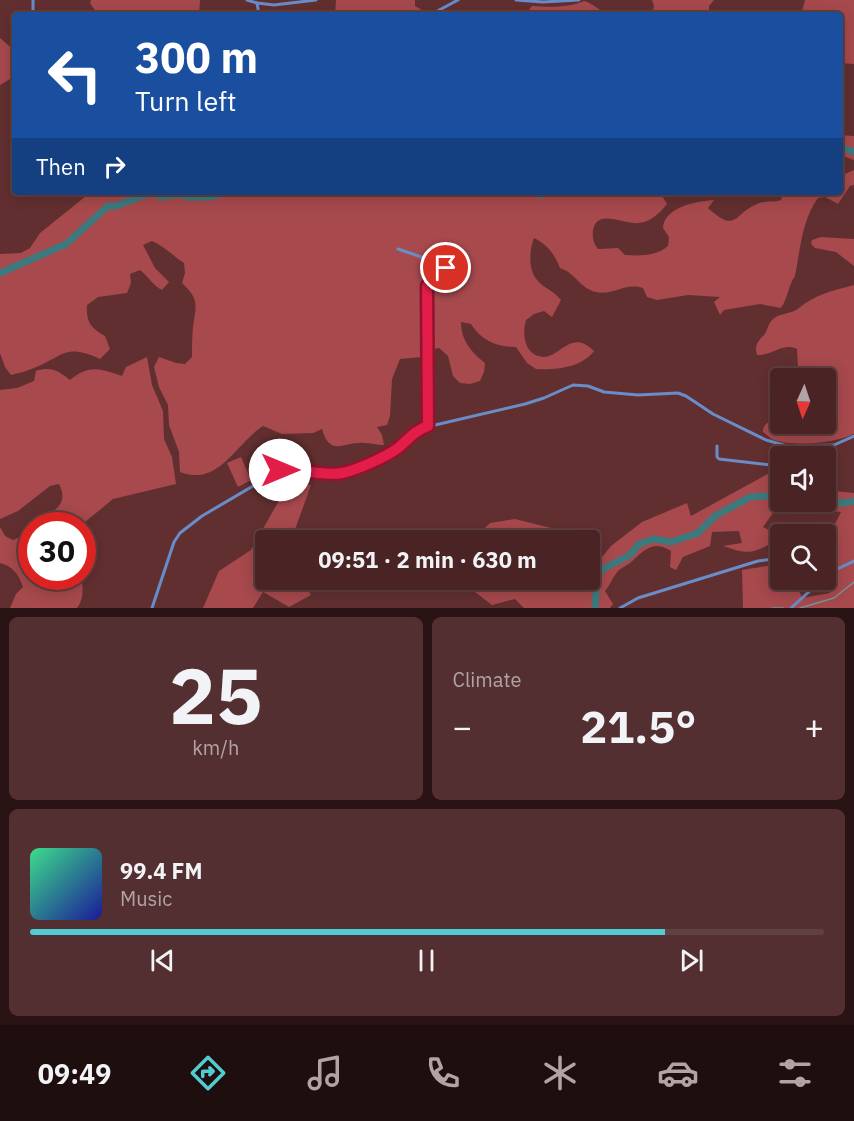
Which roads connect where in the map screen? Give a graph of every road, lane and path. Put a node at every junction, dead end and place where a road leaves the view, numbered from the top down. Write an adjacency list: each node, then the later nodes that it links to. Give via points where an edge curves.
1 (247, 0): 6 (street)
2 (316, 0): 6 (street)
3 (458, 0): 8 (street)
4 (516, 0): 5 (street)
5 (579, 0)
6 (256, 3): 7 (street)
7 (258, 12)
8 (436, 12)
9 (398, 249): 10 (street, via 436,262 450,272 448,279 427,286)
10 (428, 426): 13 (street, via 525,404 580,384 622,394 678,393 766,440); 20 (street, via 418,429 391,452 342,473 280,470 202,516 174,542)
11 (854, 436): 14 (street, via 834,445)
12 (717, 446): 15 (street, via 719,459)
13 (787, 446)
14 (819, 446)
15 (770, 465)
16 (770, 559): 21 (street, via 638,598)
17 (854, 561): 18 (street)
18 (836, 570)
19 (811, 590): 22 (street)
20 (152, 608)
21 (620, 608)
22 (791, 608)

